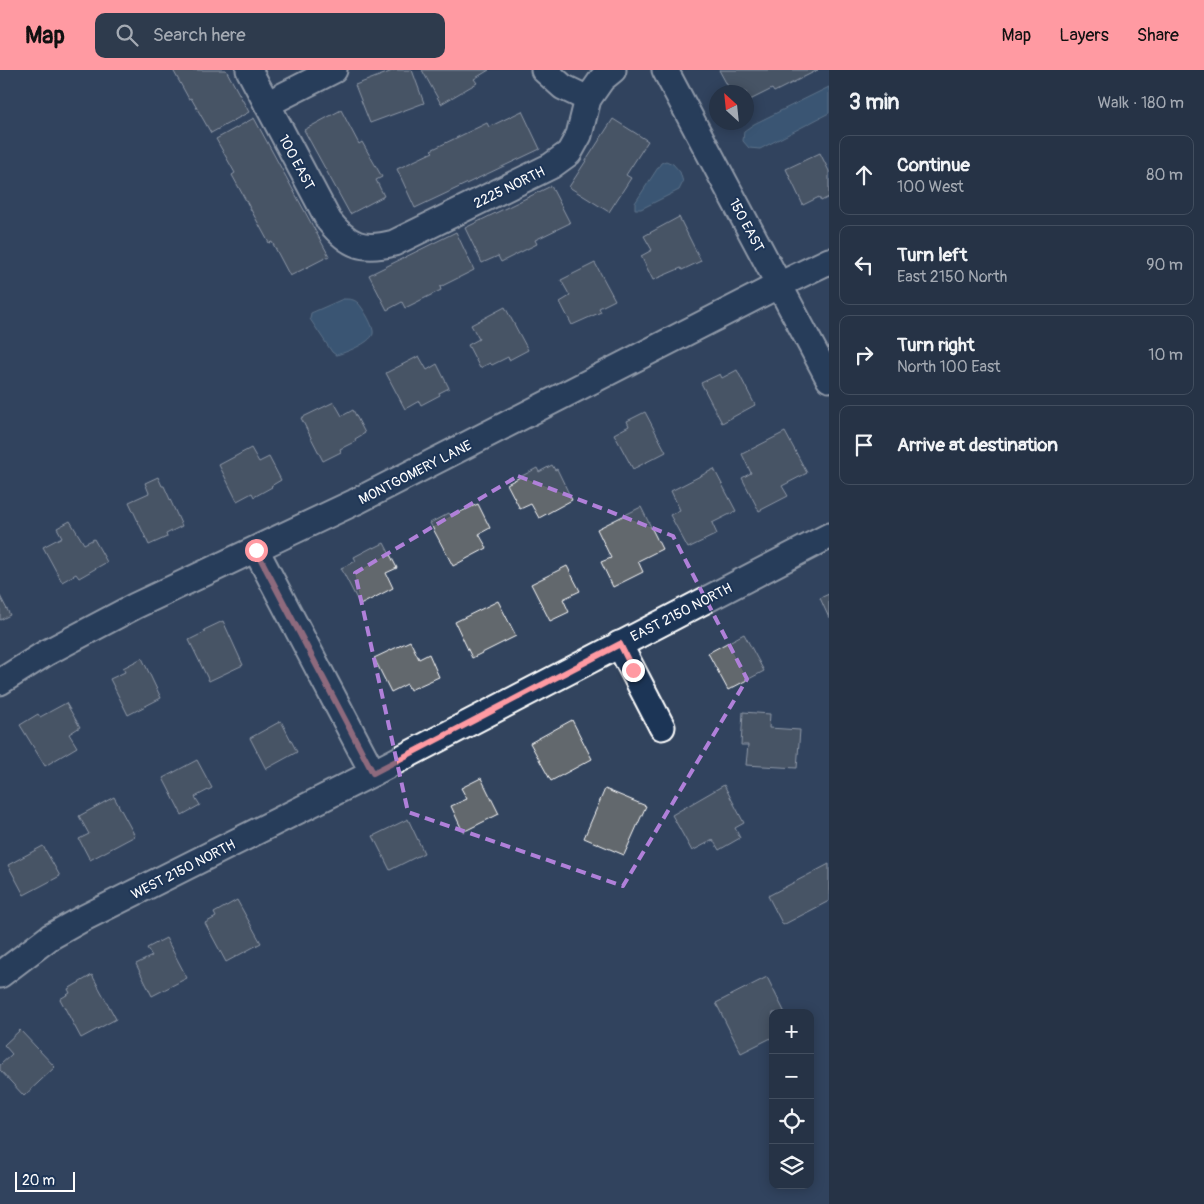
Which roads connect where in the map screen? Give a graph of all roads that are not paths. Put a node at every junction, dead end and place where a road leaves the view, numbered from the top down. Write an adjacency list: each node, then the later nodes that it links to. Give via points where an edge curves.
1 (248, 70): 7 (street, 100 EAST)
2 (334, 70): 7 (street)
3 (544, 70): 6 (street, via 563,87)
4 (614, 70): 6 (street, 2225 NORTH, via 602,79)
5 (666, 70): 10 (street, 150 EAST)
6 (588, 99): 8 (street, 2225 NORTH, via 579,135 569,153 552,166 394,243 376,248)
7 (267, 104): 8 (street, 100 EAST, via 329,221)
8 (356, 245)
9 (829, 261): 10 (street, MONTGOMERY LANE)
10 (779, 284): 11 (street, 150 EAST); 13 (street, MONTGOMERY LANE)
11 (829, 379)
12 (829, 536): 14 (street, EAST 2150 NORTH)
13 (256, 550): 15 (street, MONTGOMERY LANE, via 128,610 46,653); 17 (street)
14 (620, 644): 16 (street); 17 (street, EAST 2150 NORTH)
15 (0, 682)
16 (662, 727)
17 (373, 773): 18 (street, WEST 2150 NORTH, via 50,937)
18 (0, 975)

